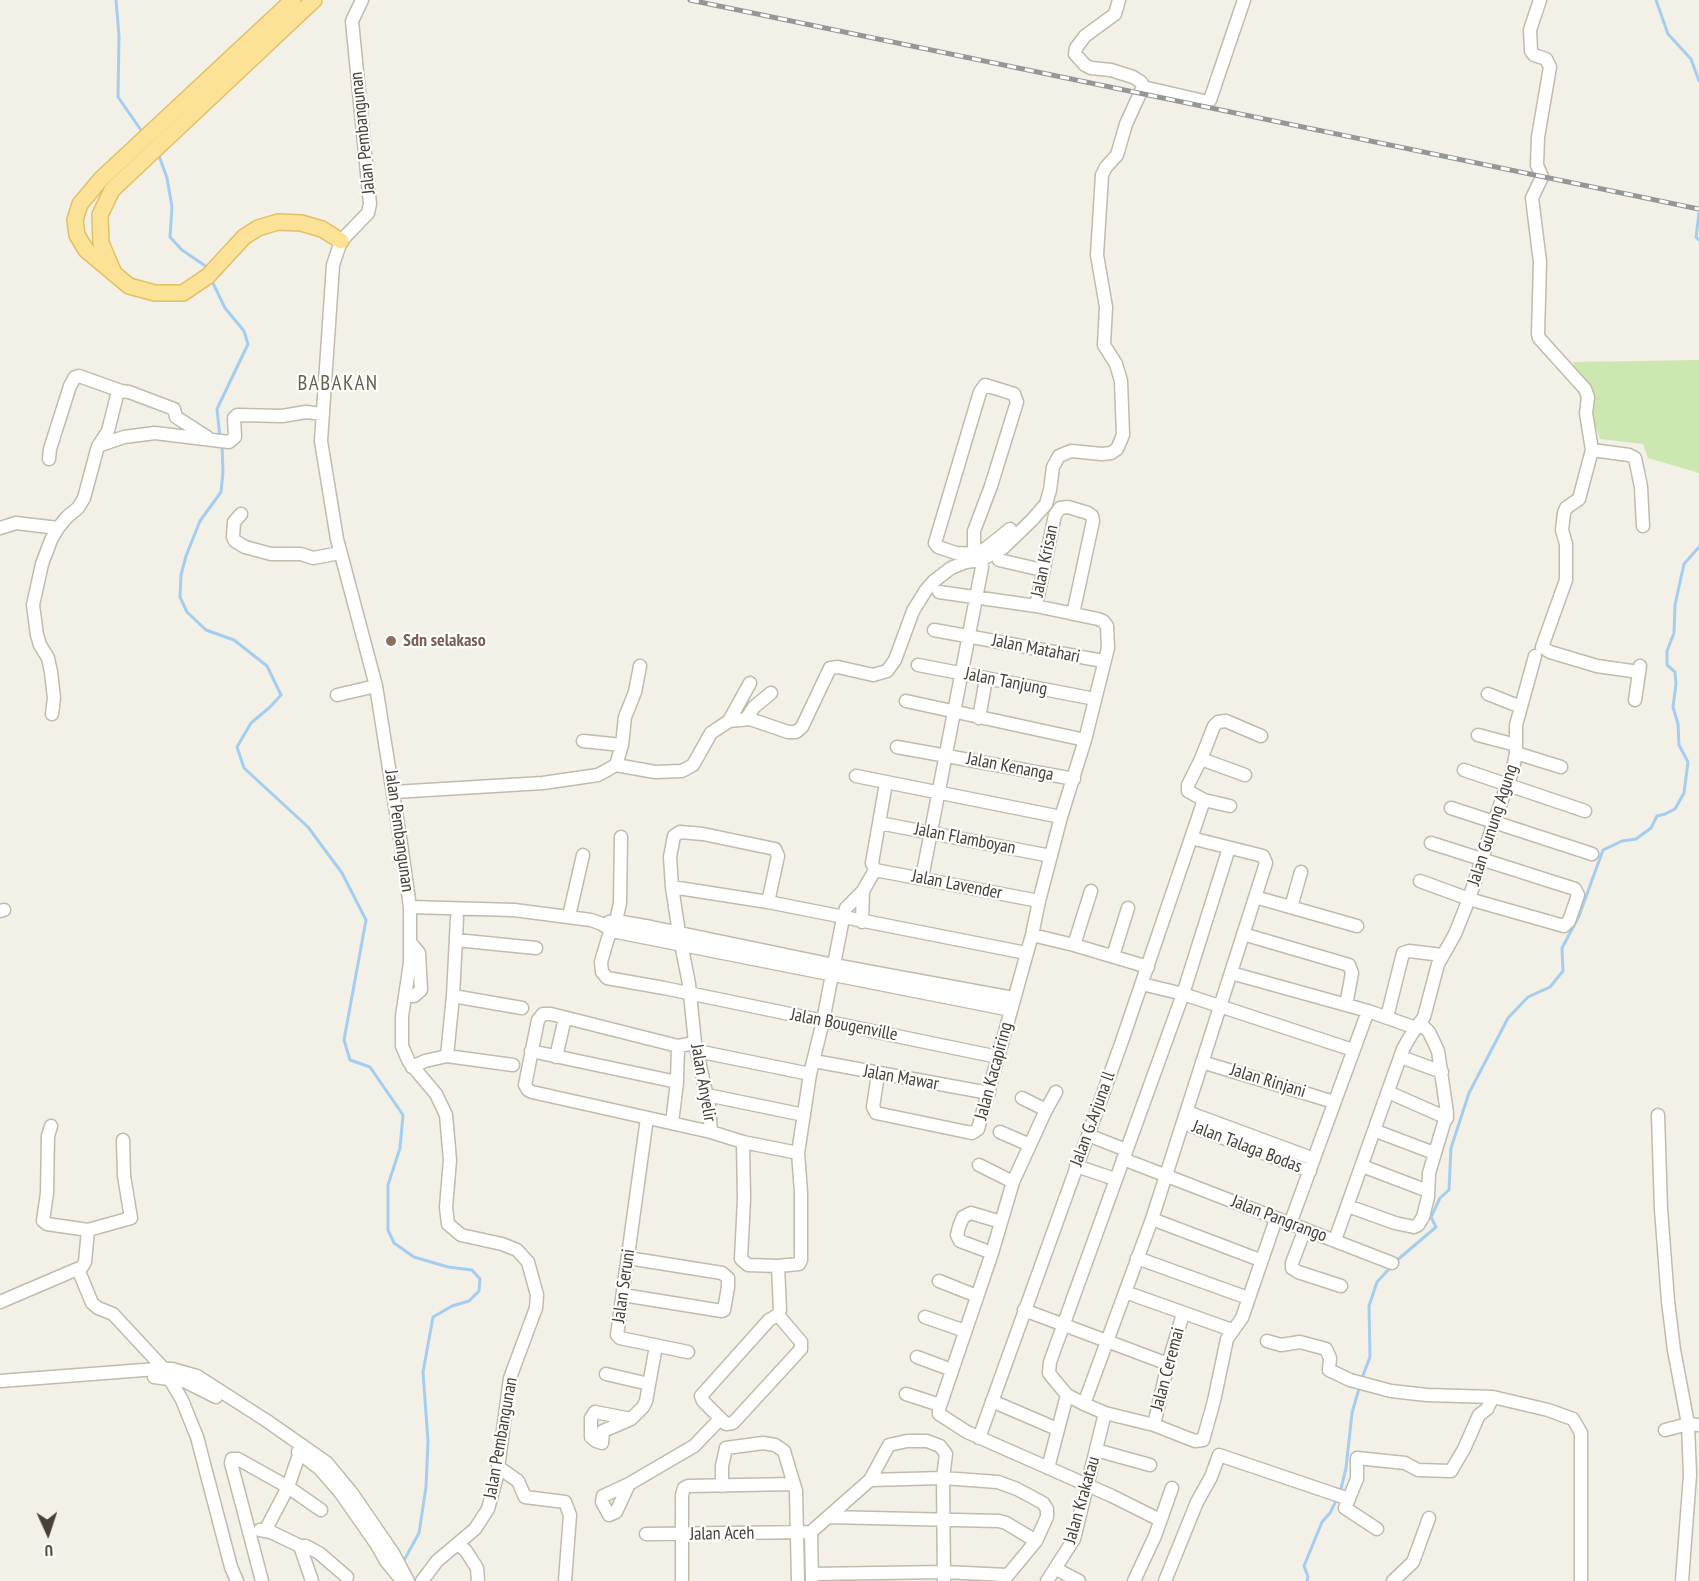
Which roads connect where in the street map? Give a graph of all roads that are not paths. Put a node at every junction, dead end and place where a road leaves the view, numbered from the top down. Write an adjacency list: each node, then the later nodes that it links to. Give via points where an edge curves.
1 (293, 0): 8 (main road)
2 (314, 0): 8 (main road)
3 (362, 0): 12 (street, Jalan Pembangunan, via 352,21 370,204 368,213)
4 (1119, 0): 7 (street, via 1115,14 1085,36 1075,54 1085,66 1133,77)
5 (1244, 0): 7 (street, via 1210,100)
6 (1540, 0): 18 (street, Jalan Gunung Agung, via 1530,30 1531,51 1550,67 1538,137 1537,165 1542,177 1533,198 1540,262 1538,334 1585,389)
7 (1143, 87): 26 (street, via 1117,155 1103,171 1097,255 1106,307 1104,345 1120,375 1121,440 1111,453 1071,451 1059,456 1046,504 1002,548)
8 (169, 126): 9 (main road)
9 (145, 149): 10 (main road, via 112,190); 11 (main road, via 101,180 80,204)
10 (100, 215): 11 (main road); 13 (main road, via 101,243)
11 (75, 220): 13 (main road, via 77,235 86,250)
12 (340, 241): 13 (main road, via 322,228 278,222 244,237 208,276 183,293 129,286); 15 (street, Jalan Pembangunan, via 333,265)
13 (115, 275)
14 (122, 391): 16 (street, via 174,409 176,417); 17 (street, via 117,395 108,431); 19 (street, via 75,376)
15 (323, 414): 16 (street, via 237,415 234,439); 25 (street, Jalan Pembangunan, via 321,441)
16 (212, 440): 17 (street, via 155,433)
17 (98, 446): 23 (street, via 84,498)
18 (1592, 450): 21 (street, via 1635,458); 35 (street, Jalan Gunung Agung, via 1579,499 1564,513 1566,580)
19 (49, 459)
20 (241, 514): 25 (street, via 233,526 232,537 245,547 313,558)
21 (1643, 526)
22 (0, 528): 23 (street, via 16,523)
23 (58, 528): 51 (street, via 42,564 33,604 37,635 51,672)
24 (1010, 529): 26 (street)
25 (340, 553): 42 (street, Jalan Pembangunan)
26 (980, 557): 26 (street, via 938,547 935,541 985,385 1014,394 1017,402 974,531 974,545); 30 (street); 53 (street, via 941,574 926,590 887,671 873,675 830,668 799,730 788,732)
27 (999, 560): 28 (street)
28 (1042, 570): 31 (street, Jalan Krisan); 32 (street, Jalan Krisan, via 1058,510 1068,507 1091,514 1093,521)
29 (939, 592): 30 (street)
30 (978, 598): 31 (street); 34 (street)
31 (1036, 606): 32 (street)
32 (1073, 614): 36 (street, Jalan Kacapiring, via 1098,619 1107,626 1108,648)
33 (934, 630): 34 (street, Jalan Matahari)
34 (969, 636): 36 (street, Jalan Matahari); 39 (street)
35 (1539, 653): 47 (street, via 1597,666 1640,669); 49 (street, Jalan Gunung Agung)
36 (1103, 661): 46 (street, Jalan Kacapiring)
37 (918, 665): 39 (street, Jalan Tanjung)
38 (640, 666): 59 (street, via 625,717)
39 (961, 674): 40 (street, Jalan Tanjung); 50 (street)
40 (986, 679): 46 (street, Jalan Tanjung); 52 (street)
41 (750, 683): 54 (street)
42 (376, 686): 45 (street); 72 (street, Jalan Pembangunan)
43 (771, 693): 53 (street)
44 (1488, 694): 49 (street)
45 (337, 695)
46 (1095, 699): 57 (street, Jalan Kacapiring)
47 (1635, 700)
48 (906, 701): 50 (street)
49 (1521, 707): 61 (street, Jalan Gunung Agung)
50 (954, 712): 52 (street); 62 (street)
51 (52, 714)
52 (979, 718): 57 (street)
53 (746, 719): 54 (street)
54 (729, 720): 64 (street, via 711,733 693,765 682,771 656,772)
55 (1478, 735): 61 (street)
56 (1261, 736): 63 (street, via 1226,721 1218,722)
57 (1085, 740): 69 (street, Jalan Kacapiring)
58 (583, 741): 59 (street)
59 (622, 745): 64 (street)
60 (897, 747): 62 (street, Jalan Kenanga)
61 (1516, 749): 65 (street); 71 (street, Jalan Gunung Agung)
62 (946, 755): 69 (street, Jalan Kenanga); 73 (street)
63 (1202, 759): 67 (street); 74 (street, via 1188,792)
64 (616, 765): 72 (street, via 598,775 553,782)
65 (1561, 767)
66 (1464, 770): 71 (street)
67 (1245, 775)
68 (856, 776): 70 (street)
69 (1074, 779): 78 (street, Jalan Kacapiring)
70 (886, 783): 73 (street); 80 (street)
71 (1508, 785): 77 (street); 79 (street, Jalan Gunung Agung)
72 (394, 792): 101 (street, Jalan Pembangunan)
73 (939, 792): 78 (street); 81 (street)
74 (1204, 800): 75 (street); 83 (street, Jalan G.Arjuna ll)
75 (1230, 806)
76 (1451, 808): 79 (street)
77 (1585, 811)
78 (1061, 817): 88 (street, Jalan Kacapiring)
79 (1494, 822): 86 (street); 89 (street, Jalan Gunung Agung)
80 (879, 823): 81 (street, Jalan Flamboyan); 90 (street, via 872,863)
81 (931, 831): 88 (street, Jalan Flamboyan); 92 (street)
82 (621, 837): 108 (street, via 620,903)
83 (1191, 838): 85 (street); 119 (street, Jalan G.Arjuna ll)
84 (1431, 843): 89 (street)
85 (1229, 848): 97 (street, via 1266,859); 124 (street)
86 (1592, 854)
87 (583, 855): 104 (street)
88 (1051, 856): 99 (street, Jalan Kacapiring)
89 (1482, 859): 98 (street, Jalan Gunung Agung); 98 (street, via 1575,889 1578,895 1564,926)
90 (875, 870): 92 (street, Jalan Lavender); 95 (street)
91 (1301, 872): 102 (street)
92 (922, 878): 99 (street, Jalan Lavender)
93 (1420, 881): 98 (street)
94 (672, 887): 100 (street); 100 (street, Jalan Anyelir, via 670,857 674,836 680,832 703,834 776,850); 112 (street, Jalan Anyelir)
95 (863, 891): 106 (street, via 846,908); 107 (street)
96 (1091, 891): 114 (street)
97 (1255, 897): 102 (street); 110 (street)
98 (1469, 900): 117 (street, Jalan Gunung Agung)
99 (1039, 901): 111 (street, Jalan Kacapiring)
100 (768, 902): 106 (street)
101 (410, 907): 104 (street); 145 (street, Jalan Pembangunan, via 410,963 402,1046)
102 (1291, 907): 109 (street)
103 (1128, 908): 118 (street)
104 (569, 916): 108 (street)
105 (457, 918): 113 (street)
106 (843, 918): 107 (street); 120 (street)
107 (862, 922): 116 (street)
108 (610, 925): 112 (street); 123 (street, Jalan Bougenville, via 601,962 604,976)
109 (1357, 926)
110 (1243, 934): 121 (street); 127 (street, via 1349,965 1352,970)
111 (1032, 935): 114 (street); 116 (street, Jalan Kacapiring)
112 (680, 939): 120 (street); 123 (street, Jalan Anyelir)
113 (456, 940): 115 (street); 125 (street)
114 (1074, 945): 118 (street)
115 (536, 948)
116 (1026, 953): 126 (street, Jalan Kacapiring)
117 (1442, 955): 131 (street, via 1403,953); 134 (street, Jalan Gunung Agung, via 1427,1011)
118 (1113, 956): 119 (street)
119 (1148, 967): 122 (street, Jalan G.Arjuna ll)
120 (833, 970): 126 (street); 133 (street)
121 (1231, 973): 127 (street); 128 (street)
122 (1142, 984): 124 (street); 167 (street, Jalan G.Arjuna ll)
123 (690, 994): 133 (street, Jalan Bougenville); 135 (street, Jalan Anyelir)
124 (1183, 994): 128 (street); 173 (street)
125 (453, 996): 129 (street); 138 (street)
126 (1012, 1004): 140 (street, Jalan Kacapiring)
127 (1346, 1005): 130 (street)
128 (1221, 1007): 136 (street); 143 (street)
129 (522, 1008)
130 (1368, 1011): 131 (street); 136 (street)
131 (1387, 1017): 134 (street)
132 (565, 1018): 135 (street); 137 (street, via 548,1014 539,1017); 139 (street)
133 (823, 1021): 140 (street, Jalan Bougenville); 142 (street)
134 (1418, 1026): 141 (street, Jalan Gunung Agung); 146 (street, via 1430,1032 1436,1043)
135 (689, 1046): 147 (street); 149 (street); 153 (street, Jalan Anyelir)
136 (1353, 1050): 155 (street)
137 (531, 1052): 139 (street); 160 (street, via 525,1081 528,1090)
138 (447, 1056): 144 (street); 145 (street)
139 (556, 1057): 149 (street)
140 (998, 1057): 152 (street, Jalan Kacapiring)
141 (1401, 1057): 146 (street); 151 (street, Jalan Gunung Agung)
142 (814, 1061): 147 (street); 148 (street, Jalan Mawar)
143 (1202, 1062): 155 (street, Jalan Rinjani); 159 (street)
144 (513, 1065)
145 (412, 1067): 240 (street, Jalan Pembangunan, via 436,1094 446,1115 450,1160 448,1224 461,1235 517,1250 528,1262 534,1279 536,1308 510,1378)
146 (1442, 1072): 161 (street)
147 (810, 1074): 157 (street)
148 (878, 1074): 152 (street, Jalan Mawar); 152 (street, Jalan Kacapiring, via 873,1107 876,1113 972,1133 978,1130)
149 (677, 1082): 162 (street)
150 (1056, 1092): 156 (street)
151 (1388, 1092): 161 (street); 165 (street, Jalan Gunung Agung)
152 (989, 1093)
153 (707, 1095): 157 (street); 164 (street, Jalan Anyelir)
154 (1022, 1098): 156 (street)
155 (1334, 1102): 175 (street)
156 (1046, 1110): 170 (street)
157 (804, 1115): 171 (street)
158 (1658, 1115): 232 (street, via 1668,1301 1674,1350)
159 (1186, 1117): 175 (street, Jalan Talaga Bodas); 178 (street)
160 (647, 1118): 162 (street); 191 (street, Jalan Seruni)
161 (1447, 1118): 172 (street)
162 (672, 1123): 164 (street)
163 (51, 1126): 188 (street, via 43,1221)
164 (703, 1131): 169 (street, Jalan Anyelir)
165 (1376, 1131): 172 (street); 177 (street, Jalan Gunung Agung)
166 (1000, 1132): 170 (street)
167 (1088, 1135): 173 (street, Jalan Pangrango); 176 (street, Jalan G.Arjuna ll)
168 (123, 1140): 188 (street, via 124,1176 132,1216)
169 (743, 1142): 171 (street, Jalan Anyelir); 195 (street, via 741,1258 748,1265)
170 (1030, 1145): 180 (street)
171 (798, 1153): 195 (street, via 801,1260 795,1265)
172 (1434, 1153): 181 (street)
173 (1124, 1155): 178 (street, Jalan Pangrango); 179 (street)
174 (979, 1165): 180 (street)
175 (1312, 1165): 186 (street)
176 (1076, 1166): 179 (street); 204 (street, Jalan G.Arjuna ll)
177 (1362, 1166): 181 (street); 182 (street, Jalan Gunung Agung)
178 (1166, 1176): 183 (street); 184 (street, Jalan Pangrango)
179 (1114, 1179): 208 (street)
180 (1013, 1182): 185 (street)
181 (1428, 1191): 182 (street, via 1423,1217 1414,1227)
182 (1348, 1206): 189 (street, Jalan Gunung Agung)
183 (1152, 1219): 192 (street); 193 (street)
184 (1276, 1219): 186 (street, Jalan Pangrango); 193 (street)
185 (1001, 1222): 190 (street); 190 (street, via 971,1213 963,1217 959,1227 960,1241)
186 (1290, 1224): 187 (street, Jalan Pangrango)
187 (1305, 1229): 189 (street, Jalan Pangrango); 198 (street, via 1292,1268)
188 (88, 1230): 196 (street, via 85,1262)
189 (1335, 1240): 194 (street, Jalan Pangrango)
190 (992, 1253): 201 (street)
191 (628, 1258): 200 (street, Jalan Seruni); 200 (street, via 722,1272 729,1283 722,1311)
192 (1137, 1258): 199 (street); 202 (street)
193 (1260, 1260): 202 (street)
194 (1392, 1263)
195 (778, 1266): 206 (street)
196 (78, 1269): 203 (street); 218 (street, via 92,1303 113,1314)
197 (939, 1281): 201 (street)
198 (1341, 1286)
199 (1125, 1292): 205 (street); 211 (street)
200 (623, 1295): 213 (street, Jalan Seruni, via 618,1337)
201 (977, 1296): 209 (street)
202 (1248, 1298): 210 (street, via 1240,1322)
203 (0, 1302)
204 (1024, 1310): 208 (street); 226 (street, Jalan G.Arjuna ll)
205 (1183, 1314): 210 (street); 216 (street, Jalan Ceremai)
206 (778, 1315): 231 (street, via 769,1320 701,1395 701,1400); 231 (street, via 801,1342 801,1349 733,1423 726,1424)
207 (925, 1317): 209 (street)
208 (1062, 1325): 211 (street); 224 (street, via 1048,1368)
209 (965, 1330): 217 (street)
210 (1232, 1330): 233 (street, via 1203,1440 1195,1441)
211 (1107, 1341): 216 (street); 227 (street)
212 (1268, 1341): 225 (street, via 1281,1345 1300,1342 1326,1350 1329,1370 1391,1391)
213 (656, 1346): 214 (street); 221 (street)
214 (688, 1352)
215 (916, 1357): 217 (street)
216 (1168, 1364): 233 (street, Jalan Ceremai)
217 (952, 1370): 228 (street)
218 (167, 1374): 220 (street); 222 (street); 237 (street, via 210,1393); 273 (street, via 197,1437)
219 (606, 1374): 221 (street)
220 (0, 1381)
221 (649, 1384): 230 (street, via 646,1401)
222 (0, 1388)
223 (906, 1394): 228 (street)
224 (1067, 1395): 227 (street); 234 (street)
225 (1493, 1397): 250 (street, via 1479,1415 1451,1471 1418,1470 1405,1463 1358,1457 1357,1479); 285 (street, via 1569,1417 1578,1425)
226 (992, 1401): 234 (street); 236 (street, Jalan G.Arjuna ll)
227 (1084, 1404): 229 (street)
228 (940, 1406): 236 (street, via 941,1416)
229 (1105, 1413): 233 (street); 238 (street, Jalan Krakatau)
230 (631, 1419)
231 (720, 1419): 244 (street, via 694,1446)
232 (1694, 1424): 235 (street); 286 (street)
233 (1154, 1425)
234 (1057, 1429): 241 (street)
235 (1665, 1430)
236 (979, 1438): 241 (street)
237 (301, 1449): 248 (street); 271 (street, via 340,1492 386,1561)
238 (1096, 1450): 239 (street); 246 (street, Jalan Krakatau)
239 (1150, 1466)
240 (498, 1467): 264 (street, Jalan Pembangunan, via 488,1509 475,1529); 278 (street, via 518,1481 525,1497 565,1502 570,1515)
241 (1048, 1468): 246 (street)
242 (943, 1478): 243 (street); 243 (street, via 946,1454 940,1446 907,1441 886,1448); 254 (street); 263 (street, via 998,1482 1038,1499 1047,1516)
243 (870, 1480): 252 (street)
244 (629, 1484)
245 (794, 1484): 247 (street); 247 (street, via 784,1452 763,1443 724,1449); 259 (street)
246 (1087, 1485): 255 (street); 266 (street, Jalan Krakatau, via 1074,1539)
247 (722, 1486): 262 (street, via 684,1488)
248 (288, 1488): 251 (street); 256 (street, via 232,1459); 258 (street)
249 (1172, 1488): 255 (street)
250 (1349, 1499): 257 (street, via 1345,1509); 284 (street, via 1219,1455)
251 (321, 1510)
252 (828, 1517): 254 (street); 260 (street)
253 (1429, 1518): 272 (street, via 1413,1562)
254 (944, 1519): 263 (street, via 999,1521); 269 (street)
255 (1160, 1520): 283 (street)
256 (250, 1529): 258 (street); 274 (street)
257 (1377, 1529)
258 (265, 1531): 265 (street)
259 (797, 1532): 260 (street, Jalan Aceh); 262 (street, Jalan Aceh); 280 (street)
260 (811, 1532): 268 (street)
261 (646, 1534): 262 (street, Jalan Aceh)
262 (682, 1534): 279 (street)
263 (1036, 1541): 270 (street)
264 (458, 1544): 276 (street, Jalan Pembangunan, via 437,1561); 277 (street, via 477,1568)
265 (300, 1546): 267 (street, via 319,1553); 275 (street)
266 (1056, 1569): 281 (street, Jalan Krakatau); 282 (street)
267 (347, 1577)
268 (812, 1577): 269 (street)
269 (944, 1577): 270 (street)
270 (1006, 1578)
271 (405, 1580)
272 (1397, 1580)
273 (237, 1581)
274 (262, 1581)
275 (312, 1581)
276 (422, 1581)
277 (478, 1581)
278 (565, 1581)
279 (682, 1581)
280 (798, 1581)
281 (1047, 1581)
282 (1079, 1581)
283 (1134, 1581)
284 (1165, 1581)
285 (1581, 1581)
286 (1682, 1581)

